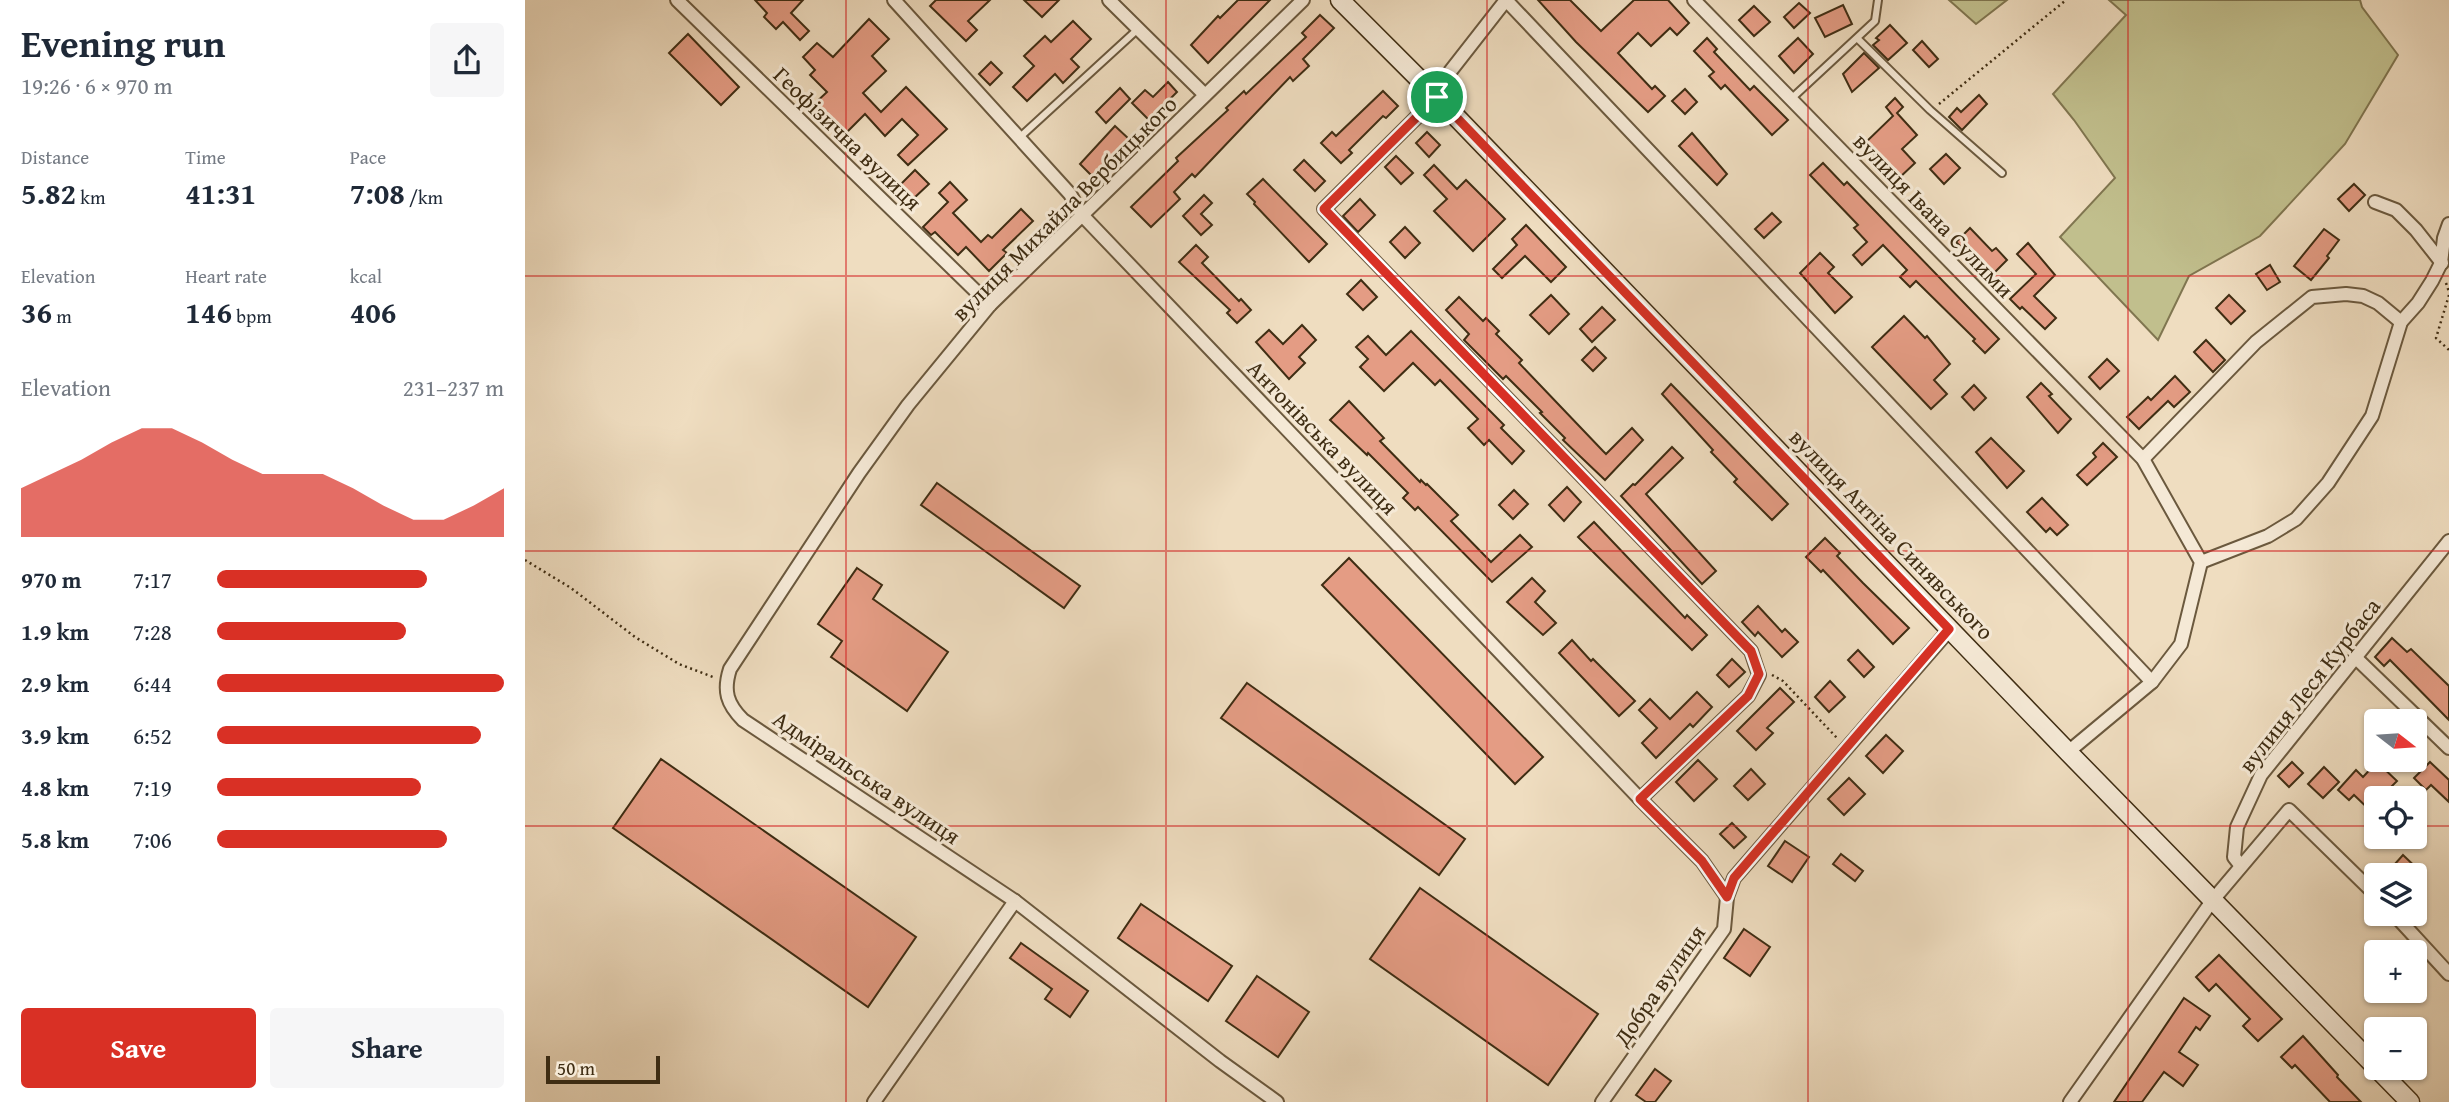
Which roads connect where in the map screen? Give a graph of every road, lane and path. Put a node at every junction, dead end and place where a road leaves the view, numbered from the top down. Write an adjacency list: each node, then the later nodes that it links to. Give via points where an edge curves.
1 (677, 0): 23 (street, Геофізична вулиця)
2 (894, 0): 16 (street, Антонівська вулиця)
3 (1109, 0): 10 (street)
4 (1303, 0): 12 (street, вулиця Михайла Вербицького)
5 (1340, 0): 13 (street, вулиця Антіна Синявського)
6 (1506, 0): 13 (street, via 1449,73); 34 (street)
7 (1695, 0): 14 (street, вулиця Івана Сулими)
8 (1878, 0): 11 (lane, via 1875,21)
9 (2066, 0): 15 (path)
10 (1138, 29): 12 (street); 16 (lane)
11 (1857, 39): 14 (lane); 15 (lane)
12 (1205, 95): 19 (street, вулиця Михайла Вербицького)
13 (1437, 97): 30 (street, вулиця Антіна Синявського); 32 (street, via 1324,209 1751,651)
14 (1791, 99): 26 (street, вулиця Івана Сулими)
15 (1930, 110): 17 (lane)
16 (1019, 138): 19 (street, Антонівська вулиця, via 1070,194)
17 (2002, 173)
18 (2375, 202): 21 (street, via 2396,210)
19 (1082, 215): 23 (street, вулиця Михайла Вербицького); 38 (street, Антонівська вулиця)
20 (2449, 224): 21 (street, via 2444,238)
21 (2445, 263): 24 (street)
22 (2449, 295): 25 (path, via 2436,338)
23 (990, 305): 33 (street, вулиця Михайла Вербицького, via 859,473)
24 (2401, 322): 26 (street, via 2363,296 2312,297 2256,342); 29 (street, via 2372,416 2328,483 2296,519 2268,536)
25 (2449, 350)
26 (2143, 459): 29 (street, вулиця Івана Сулими)
27 (2448, 546): 31 (street, вулиця Леся Курбаса)
28 (525, 560): 33 (path, via 679,664)
29 (2201, 562): 34 (street, via 2181,643)
30 (1949, 629): 35 (street, Добра вулиця); 37 (street, вулиця Антіна Синявського)
31 (2355, 658): 36 (street); 39 (street, вулиця Леся Курбаса, via 2261,775 2237,827 2234,857)
32 (1758, 665): 35 (path, via 1783,681); 38 (street, via 1759,674 1748,696)
33 (728, 676): 42 (street, Адміральська вулиця, via 726,695 743,720)
34 (2152, 682): 37 (street)
35 (1846, 748): 41 (street, Добра вулиця, via 1734,878)
36 (2449, 748)
37 (2068, 752): 43 (street, вулиця Антіна Синявського)
38 (1640, 799): 41 (street, Антонівська вулиця, via 1702,861)
39 (2241, 866): 40 (street, via 2290,810); 43 (street)
40 (2364, 884)
41 (1727, 897): 48 (street, Добра вулиця, via 1724,929)
42 (1015, 901): 46 (street); 47 (street, Адміральська вулиця)
43 (2212, 901): 49 (street); 50 (street, вулиця Антіна Синявського)
44 (2405, 926): 45 (street)
45 (2449, 974)
46 (874, 1102)
47 (1277, 1102)
48 (1602, 1102)
49 (2070, 1102)
50 (2410, 1102)

